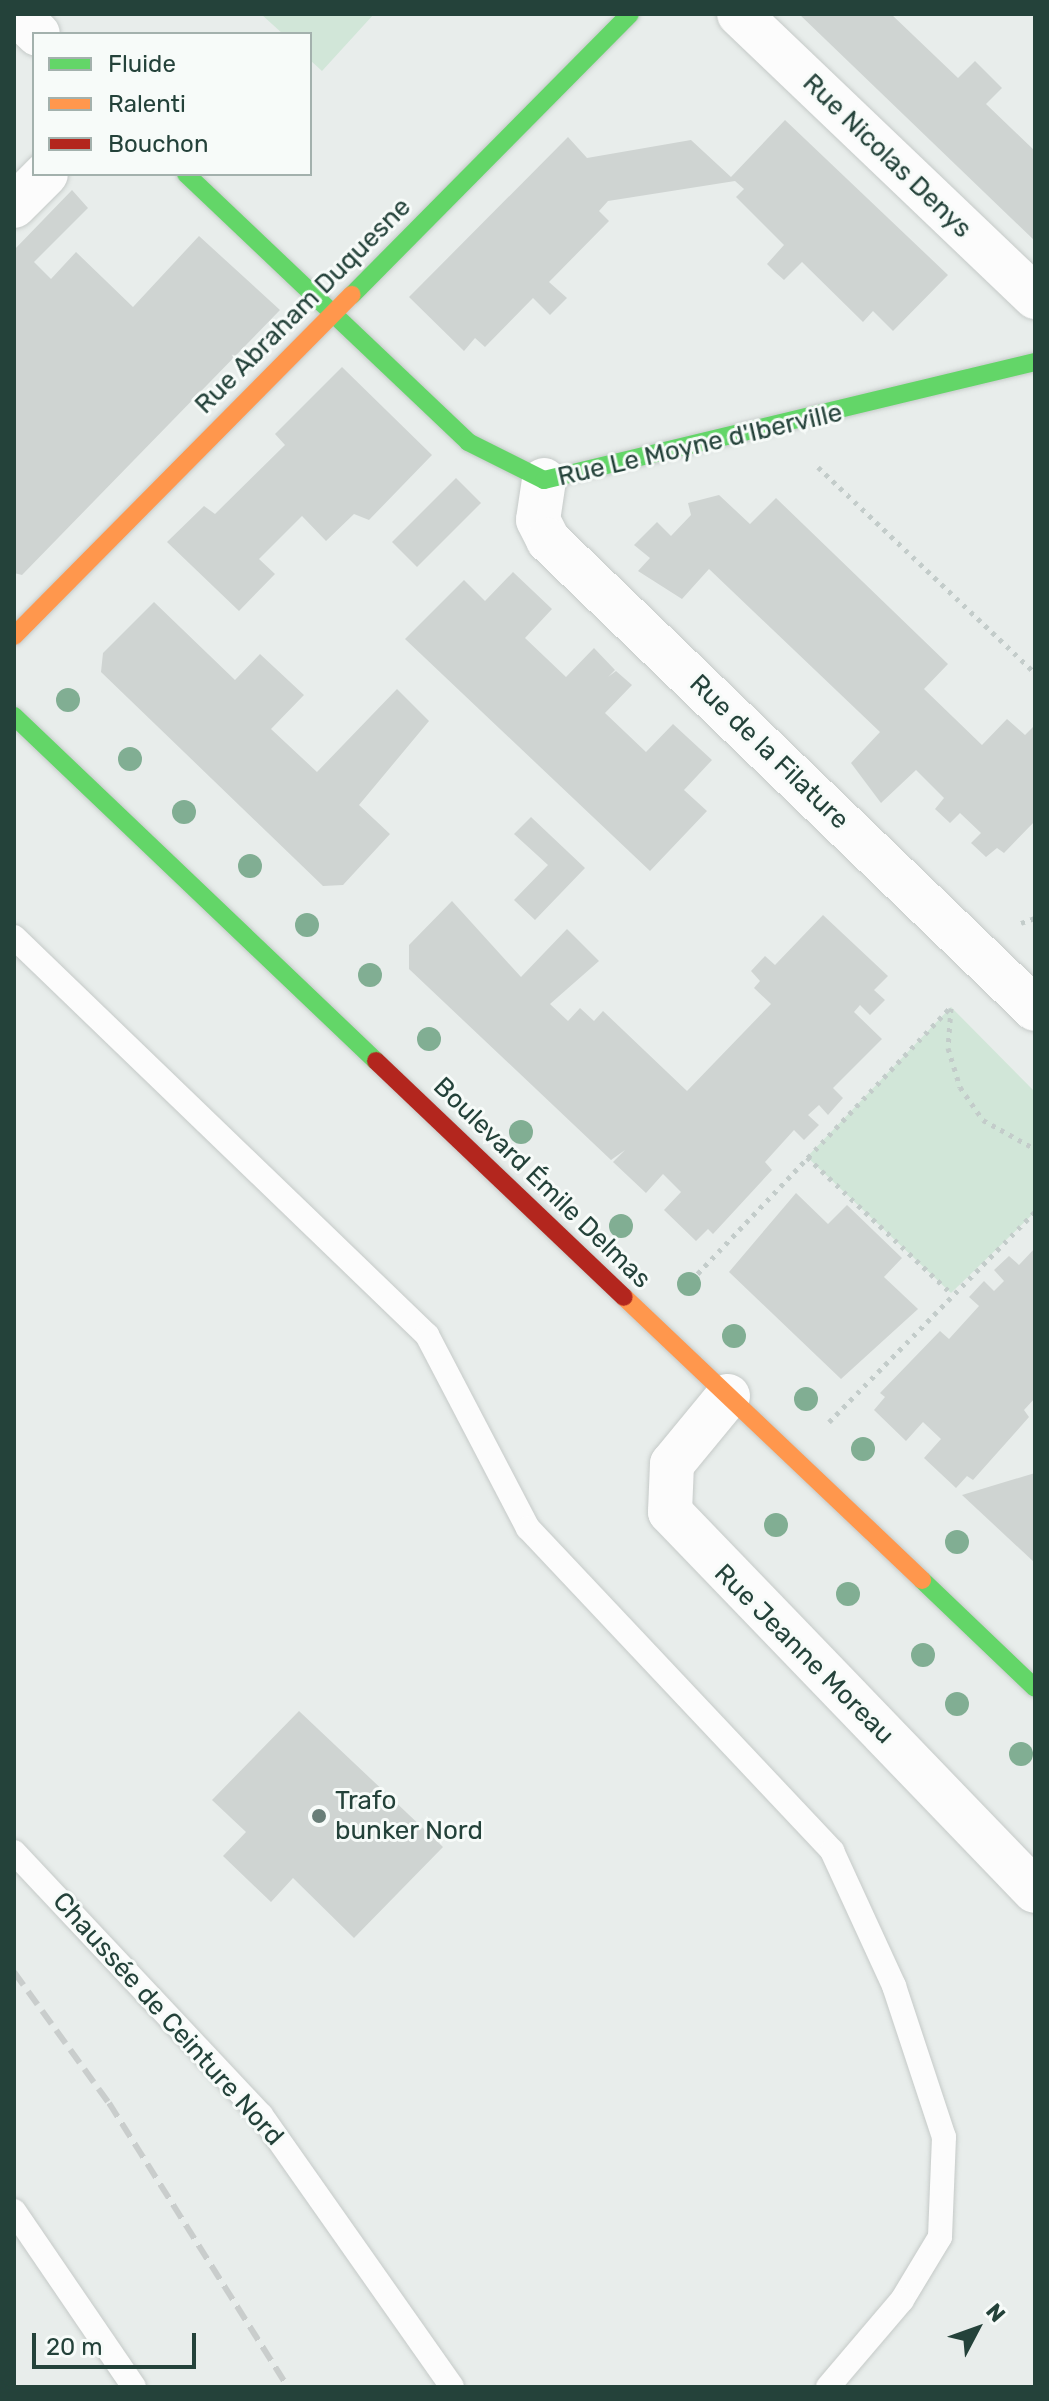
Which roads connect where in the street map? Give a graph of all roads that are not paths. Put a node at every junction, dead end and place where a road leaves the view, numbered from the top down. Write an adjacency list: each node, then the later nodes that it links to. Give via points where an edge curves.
1 (17, 14): 4 (street)
2 (630, 14): 9 (street, Rue Abraham Duquesne)
3 (739, 14): 8 (street, Rue Nicolas Denys)
4 (36, 32)
5 (44, 176): 7 (street)
6 (188, 176): 9 (street, Rue Le Moyne d'Iberville)
7 (14, 206)
8 (1035, 297)
9 (332, 313): 11 (street, Rue Le Moyne d'Iberville, via 468,442); 12 (street, Rue Abraham Duquesne)
10 (1035, 362): 11 (street, Rue Le Moyne d'Iberville)
11 (544, 480): 15 (street, Rue de la Filature, via 538,520 548,540)
12 (14, 636)
13 (14, 716): 16 (street, Boulevard Émile Delmas)
14 (14, 937): 23 (lane, via 427,1335 528,1528 832,1851 894,1986 944,2137 940,2237 902,2300)
15 (1035, 1009)
16 (728, 1396): 17 (street, Boulevard Émile Delmas); 19 (street, Rue Jeanne Moreau, via 672,1464 670,1512)
17 (1035, 1688)
18 (14, 1852): 22 (lane, Chaussée de Ceinture Nord, via 261,2115)
19 (1035, 1891)
20 (14, 2211): 21 (lane)
21 (134, 2387)
22 (452, 2387)
23 (828, 2387)

